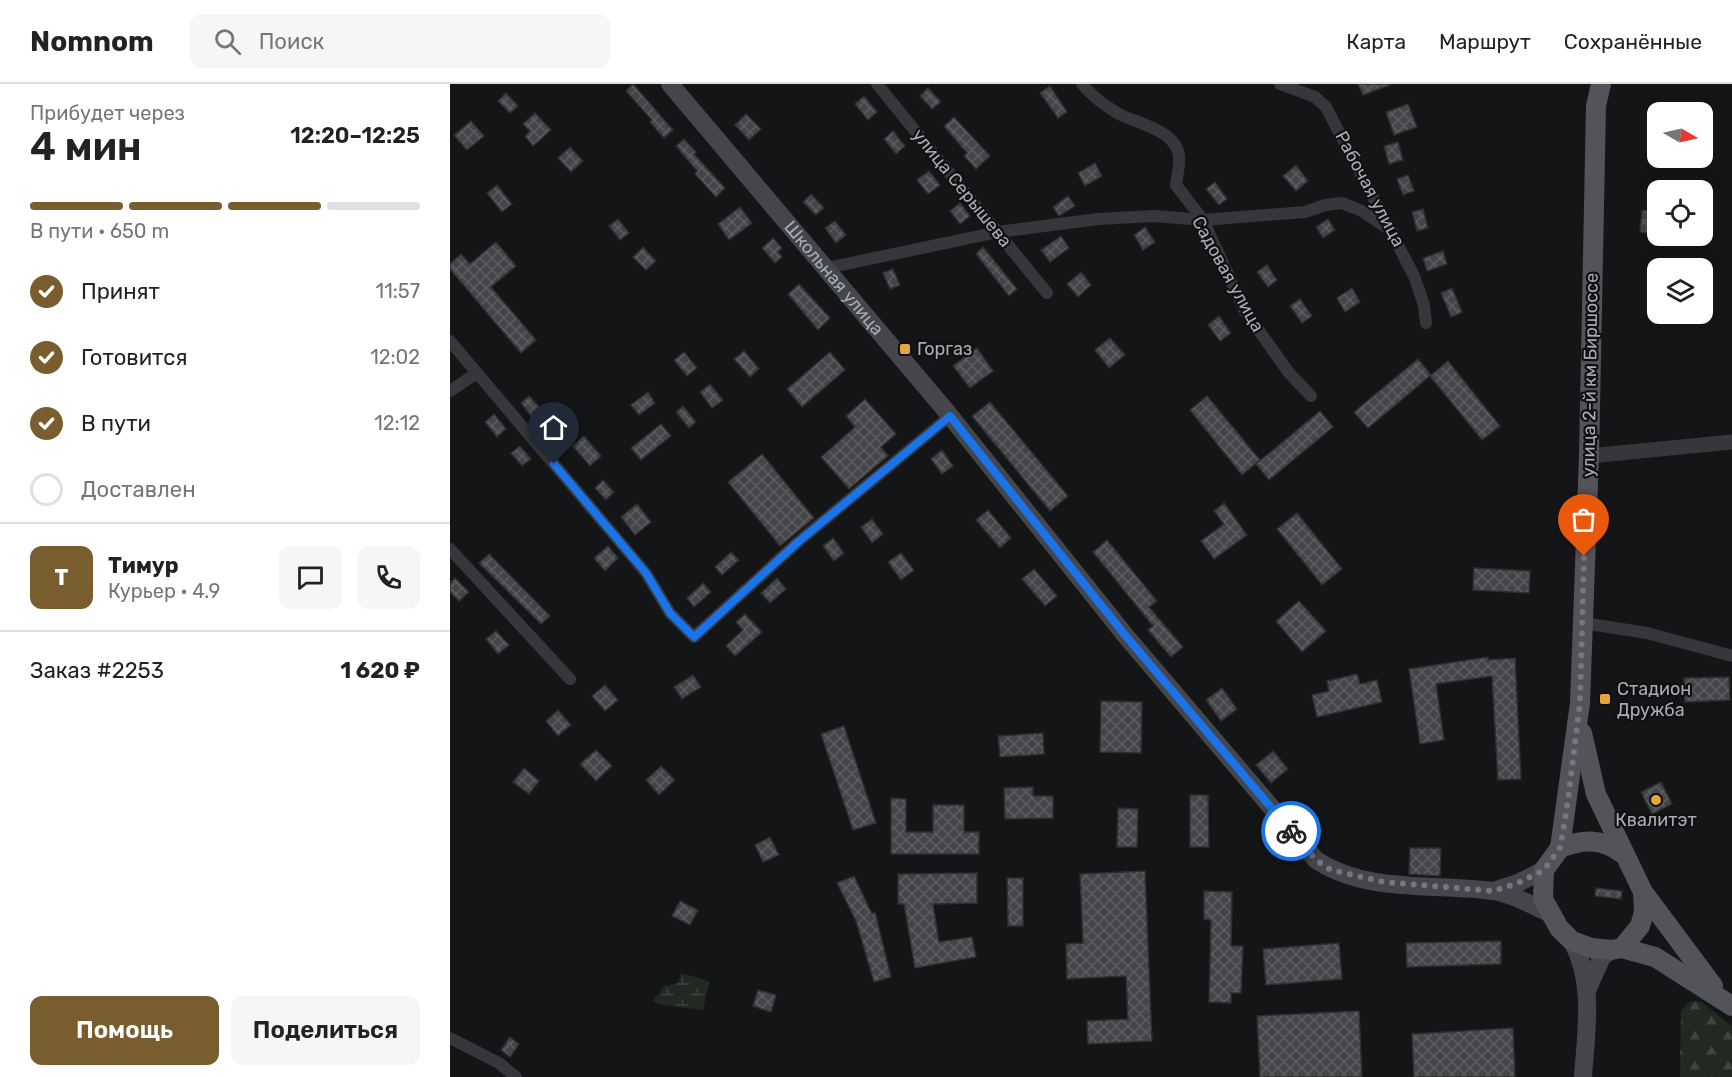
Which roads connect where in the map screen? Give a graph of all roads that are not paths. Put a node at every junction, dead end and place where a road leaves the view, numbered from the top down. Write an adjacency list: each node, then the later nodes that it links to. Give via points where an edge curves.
1 (670, 84): 9 (main road, Школьная улица)
2 (876, 84): 7 (street, улица Серышева)
3 (1082, 84): 6 (street, Садовая улица, via 1119,114 1172,140 1179,154 1176,184)
4 (1280, 84): 8 (street, Рабочая улица, via 1315,97 1326,107)
5 (1601, 84): 18 (main road, улица 2-й км Биршоссе, via 1596,106)
6 (1203, 220): 7 (street, via 1154,216 1098,219); 8 (street, via 1305,212 1342,203); 15 (street, Садовая улица, via 1245,311 1289,373)
7 (998, 232): 9 (street); 10 (street, улица Серышева)
8 (1393, 232): 11 (street, Рабочая улица, via 1414,276)
9 (827, 268): 16 (main road, Школьная улица)
10 (1047, 293)
11 (1426, 323)
12 (450, 341): 13 (street)
13 (477, 373): 14 (street); 16 (street, via 646,573 670,613 694,637 798,542)
14 (450, 391)
15 (1311, 396)
16 (950, 416): 27 (main road, Школьная улица, via 1125,635 1316,860 1331,870 1360,879)
17 (1732, 442): 18 (street)
18 (1589, 456): 20 (main road, улица 2-й км Биршоссе)
19 (450, 549): 22 (street)
20 (1583, 623): 21 (street, via 1647,633); 23 (main road, улица 2-й км Биршоссе)
21 (1732, 656)
22 (570, 679)
23 (1580, 703): 24 (main road); 25 (main road, via 1584,748 1596,794)
24 (1560, 848): 25 (main road, via 1576,842 1599,841); 26 (main road)
25 (1622, 853): 28 (main road, via 1632,865)
26 (1544, 870): 27 (main road); 29 (main road, via 1543,898)
27 (1493, 891): 29 (main road)
28 (1643, 892): 31 (main road, via 1640,926); 33 (main road)
29 (1549, 913): 30 (main road)
30 (1572, 941): 31 (main road); 32 (main road)
31 (1616, 949): 32 (main road, via 1602,957); 33 (main road, via 1655,957)
32 (1588, 988): 36 (main road)
33 (1726, 1001)
34 (450, 1038): 35 (street, via 499,1063)
35 (516, 1077)
36 (1584, 1077)

